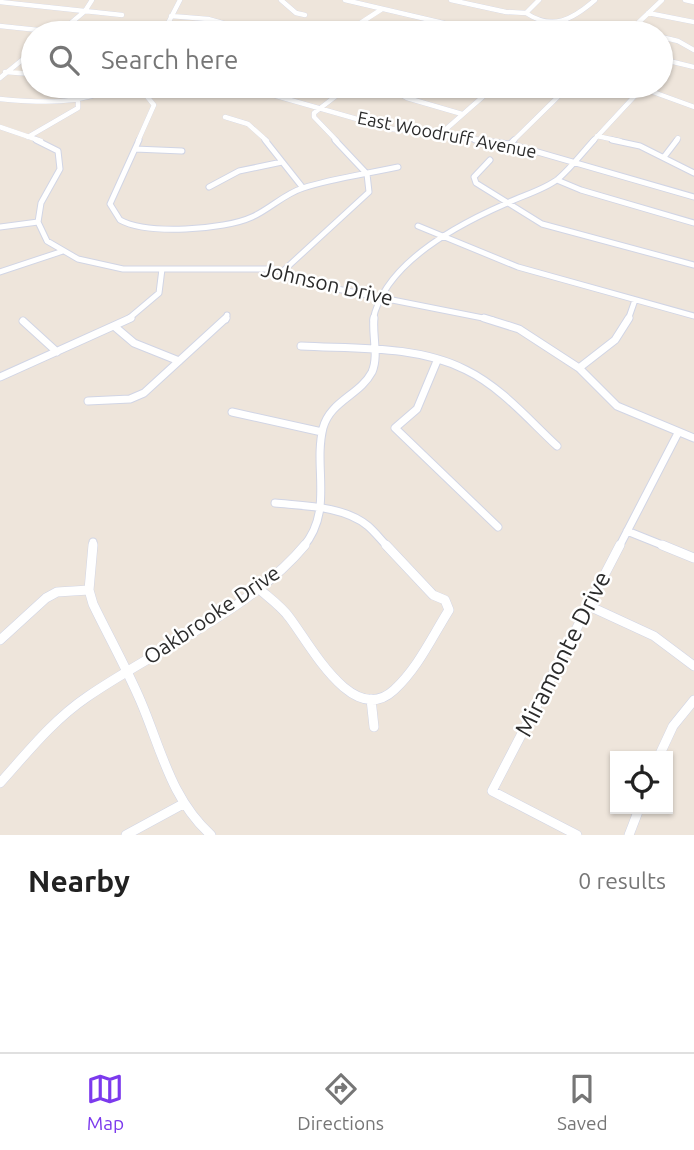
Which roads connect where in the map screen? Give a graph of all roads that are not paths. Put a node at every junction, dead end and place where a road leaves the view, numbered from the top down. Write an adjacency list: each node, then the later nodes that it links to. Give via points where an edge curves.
1 (38, 0): 13 (street)
2 (92, 0): 15 (street)
3 (180, 0): 20 (street)
4 (281, 0): 19 (street)
5 (345, 0): 14 (street)
6 (451, 0): 16 (street)
7 (539, 0): 16 (street)
8 (595, 0): 26 (street, via 569,21)
9 (662, 0): 17 (street)
10 (685, 0): 12 (street)
11 (0, 2): 13 (street)
12 (694, 2)
13 (34, 5): 15 (street)
14 (382, 9): 24 (street); 25 (street)
15 (85, 11): 18 (street); 21 (street)
16 (526, 13): 26 (street)
17 (648, 13): 27 (street); 28 (street)
18 (122, 15)
19 (305, 15)
20 (171, 16): 22 (street); 23 (street)
21 (73, 21)
22 (169, 21)
23 (215, 21)
24 (364, 21)
25 (434, 21)
26 (542, 21)
27 (641, 21)
28 (694, 22)
29 (0, 26): 30 (street)
30 (7, 27): 31 (street); 32 (street)
31 (21, 29)
32 (0, 33)
33 (673, 39): 34 (street)
34 (694, 50)
35 (21, 60): 38 (street)
36 (673, 62): 37 (street)
37 (694, 67)
38 (5, 72): 39 (street); 40 (street)
39 (21, 73)
40 (0, 78)
41 (94, 98): 51 (street)
42 (148, 98): 62 (street, via 154,105)
43 (285, 98): 53 (street, East Woodruff Avenue)
44 (334, 98): 53 (street)
45 (407, 98): 54 (street)
46 (481, 98): 54 (street)
47 (555, 98): 61 (street)
48 (633, 98): 58 (street)
49 (671, 98): 52 (street)
50 (0, 99): 51 (street)
51 (78, 102): 59 (street, via 78,108)
52 (694, 107)
53 (321, 108): 57 (street, East Woodruff Avenue, via 392,129); 70 (street, via 314,117)
54 (462, 114): 57 (street)
55 (225, 117): 66 (street, via 253,126)
56 (0, 127): 59 (street)
57 (444, 135): 61 (street, East Woodruff Avenue)
58 (598, 135): 64 (street); 67 (street)
59 (28, 137): 76 (street, via 58,151 61,160)
60 (678, 138): 64 (street)
61 (509, 144): 67 (street, East Woodruff Avenue)
62 (135, 149): 63 (street); 73 (street, via 110,204 116,217 132,225 235,223)
63 (183, 151)
64 (664, 157): 69 (street)
65 (490, 160): 75 (street, via 474,177 476,183)
66 (282, 162): 72 (street, via 239,171); 73 (street)
67 (574, 162): 71 (street); 74 (street, East Woodruff Avenue)
68 (397, 167): 70 (street)
69 (694, 173)
70 (367, 174): 73 (street); 84 (street, via 369,192 362,201)
71 (557, 180): 75 (street); 77 (street)
72 (208, 187)
73 (303, 188)
74 (694, 197)
75 (506, 202): 80 (street); 82 (street, via 542,224)
76 (37, 222): 79 (street); 81 (street, Johnson Drive, via 47,241)
77 (694, 223)
78 (418, 226): 80 (street)
79 (0, 227)
80 (443, 239): 86 (street, via 402,267); 87 (street, via 518,267)
81 (62, 251): 83 (street, Johnson Drive, via 108,267); 85 (street)
82 (694, 265)
83 (162, 269): 84 (street, Johnson Drive); 91 (street, via 155,299)
84 (283, 271): 86 (street, Johnson Drive)
85 (0, 272)
86 (384, 298): 93 (street, via 373,321); 97 (street, Johnson Drive, via 519,328)
87 (635, 300): 89 (street); 97 (street, via 629,325 620,336)
88 (227, 315): 95 (street, via 226,321)
89 (694, 316)
90 (23, 321): 94 (street)
91 (114, 326): 94 (street); 95 (street, via 134,342)
92 (301, 346): 93 (street)
93 (375, 350): 96 (street); 101 (street, via 372,371 331,411)
94 (57, 352): 98 (street)
95 (178, 361): 99 (street, via 137,397)
96 (437, 361): 104 (street, via 478,378); 107 (street, via 417,409 395,428)
97 (579, 368): 102 (street, Johnson Drive, via 617,406)
98 (0, 377)
99 (88, 401)
100 (232, 412): 101 (street)
101 (322, 432): 106 (street, Oakbrooke Drive)
102 (678, 433): 103 (street, Johnson Drive); 108 (street, Miramonte Drive)
103 (694, 438)
104 (557, 446)
105 (275, 503): 106 (street)
106 (319, 509): 111 (street, Oakbrooke Drive, via 311,538); 117 (street, via 356,517 419,582 449,605 398,687 383,698)
107 (498, 527)
108 (627, 531): 110 (street); 113 (street, Miramonte Drive)
109 (93, 542): 112 (street)
110 (694, 558)
111 (258, 588): 116 (street, Oakbrooke Drive); 117 (street, via 287,614 343,689 354,697)
112 (89, 590): 114 (street, via 57,592 46,598); 116 (street)
113 (589, 606): 115 (street, via 654,636); 126 (street, Miramonte Drive, via 492,791)
114 (0, 639)
115 (694, 666)
116 (125, 673): 121 (street, Oakbrooke Drive, via 61,716); 122 (street)
117 (371, 699): 119 (street)
118 (694, 700): 120 (street, via 682,710)
119 (374, 727)
120 (661, 751)
121 (0, 783)
122 (183, 804): 124 (street); 125 (street)
123 (637, 814): 127 (street)
124 (125, 835)
125 (211, 835)
126 (577, 835)
127 (629, 835)

